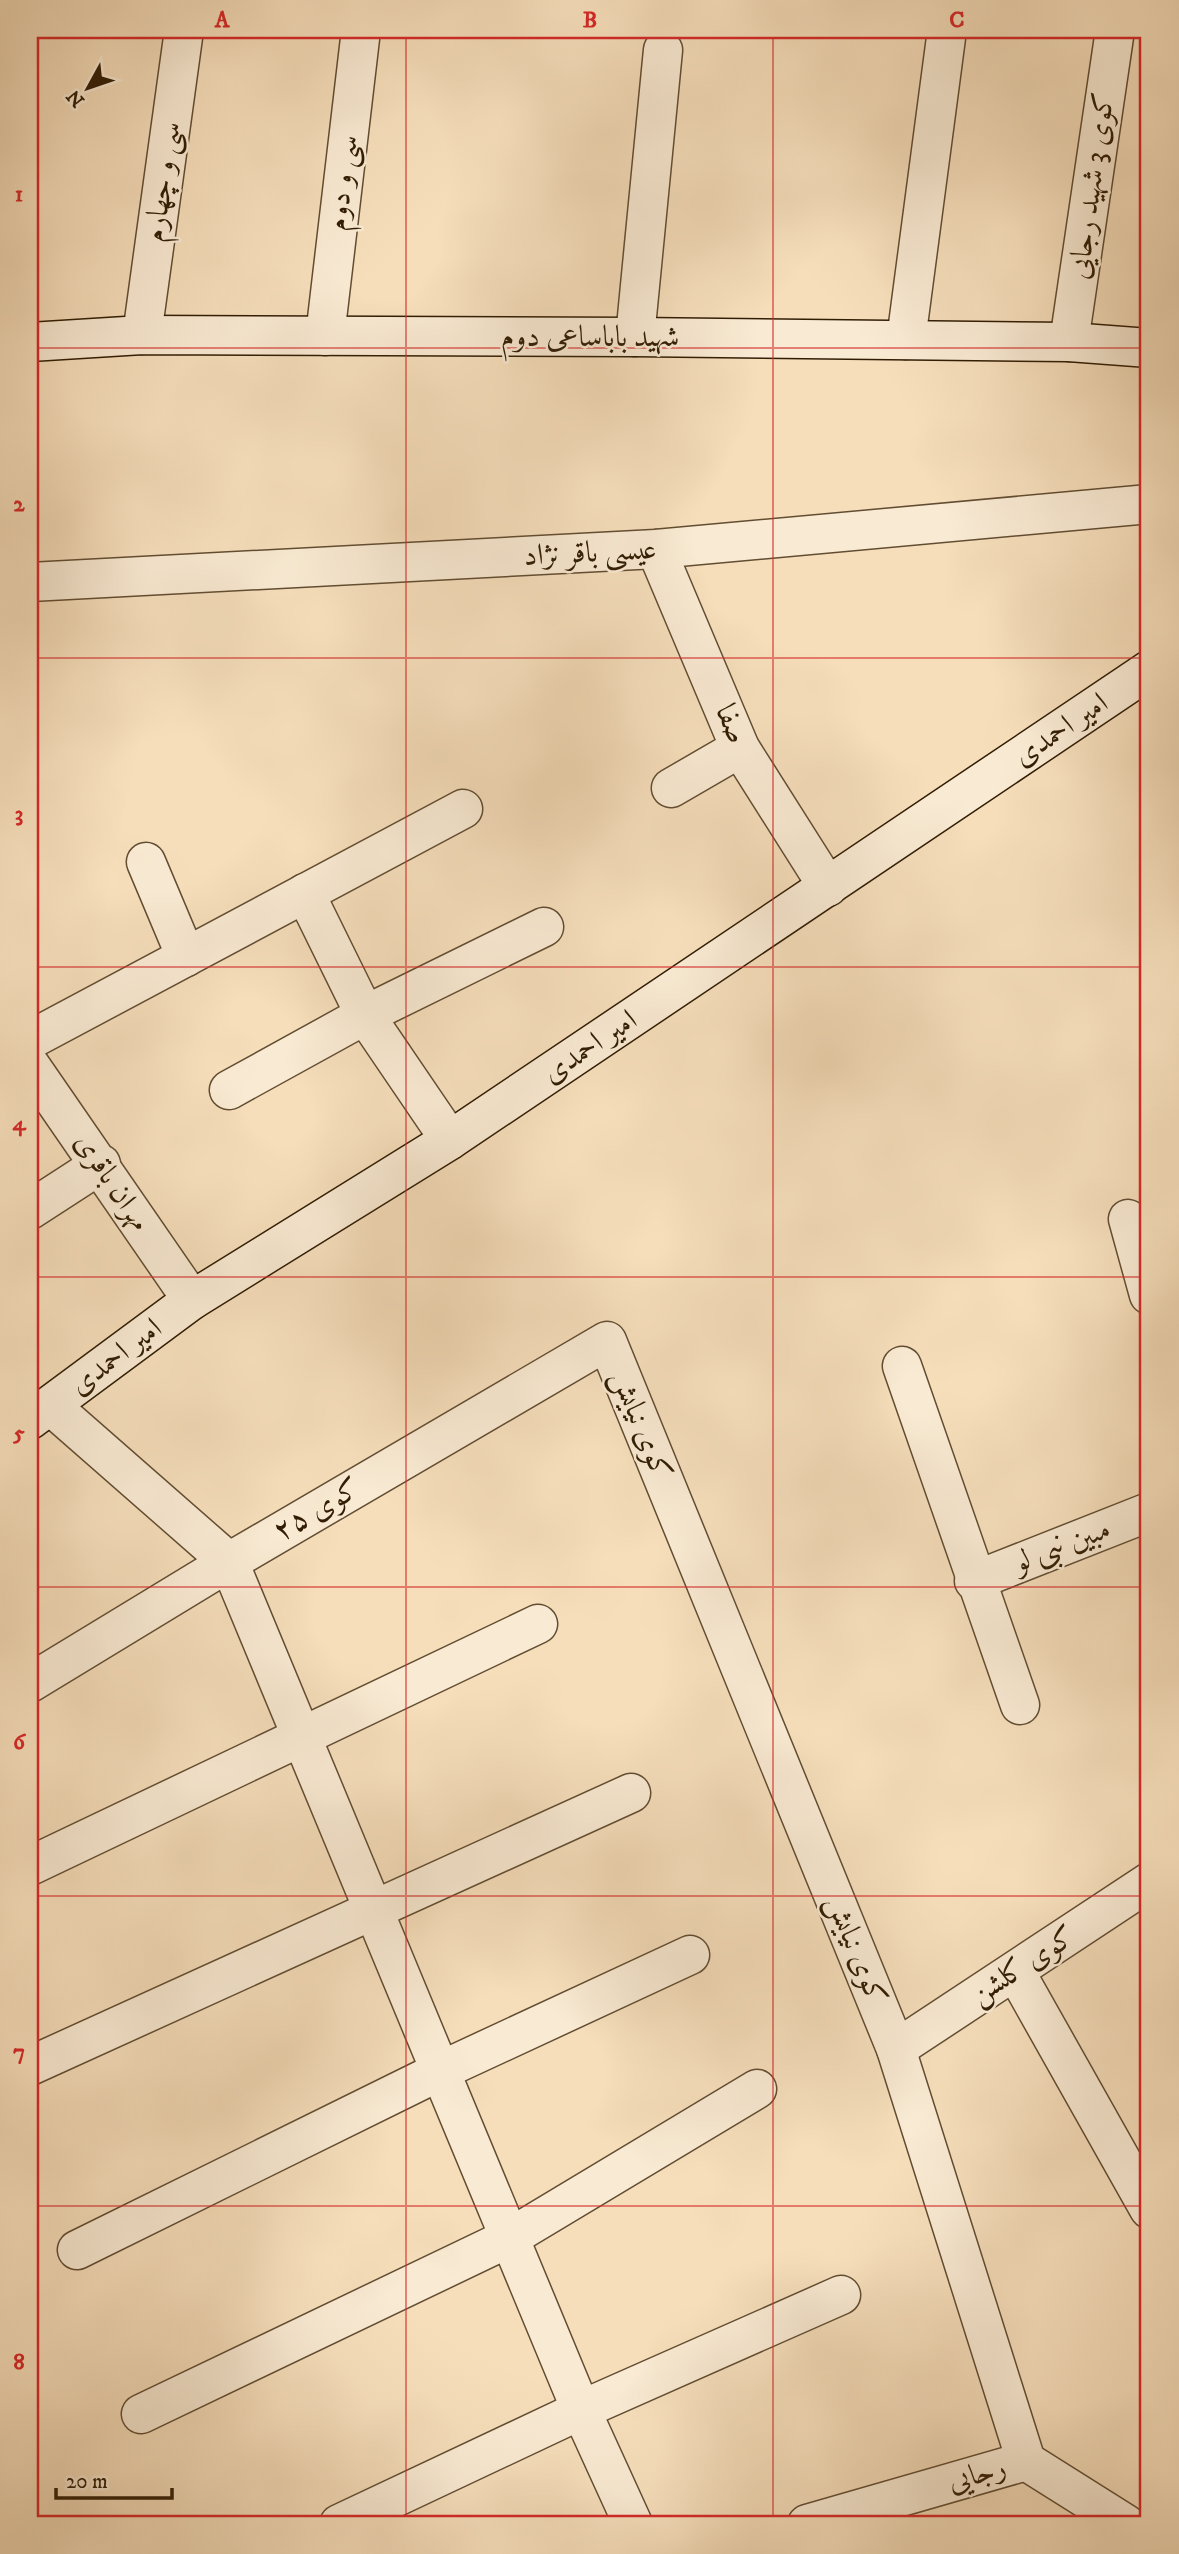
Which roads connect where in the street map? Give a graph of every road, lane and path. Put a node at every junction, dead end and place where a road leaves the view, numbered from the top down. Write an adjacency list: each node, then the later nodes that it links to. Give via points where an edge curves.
1 (184, 30): 6 (street, سی و چهارم)
2 (361, 30): 7 (street, سی و دوم)
3 (947, 30): 9 (street)
4 (1115, 30): 11 (street, کوی 3 شهید رجایی)
5 (663, 50): 8 (street)
6 (142, 335): 7 (street, شهید باباساعی دوم); 10 (street, شهید باباساعی دوم)
7 (325, 337): 8 (street, شهید باباساعی دوم)
8 (635, 337): 9 (street, شهید باباساعی دوم)
9 (906, 341): 11 (street, شهید باباساعی دوم)
10 (30, 342)
11 (1069, 342): 12 (street, شهید باباساعی دوم)
12 (1149, 348)
13 (1149, 504): 14 (street, عیسی باقر نژاد)
14 (656, 549): 15 (street, عیسی باقر نژاد); 17 (street, صفا)
15 (30, 582)
16 (1149, 670): 21 (street, امیر احمدی)
17 (740, 748): 18 (street); 21 (street, صفا)
18 (671, 788)
19 (463, 809): 22 (street)
20 (146, 862): 24 (street)
21 (828, 887): 29 (street, امیر احمدی)
22 (304, 893): 24 (street); 25 (street)
23 (544, 927): 25 (street)
24 (186, 957): 26 (street)
25 (365, 1015): 28 (street); 29 (street)
26 (30, 1040)
27 (30, 1065): 30 (street, مهران باقری)
28 (229, 1090)
29 (450, 1140): 34 (street, امیر احمدی)
30 (101, 1164): 31 (street); 34 (street, مهران باقری)
31 (30, 1210)
32 (1128, 1219): 33 (street)
33 (1149, 1295)
34 (192, 1300): 37 (street, امیر احمدی)
35 (607, 1341): 39 (street, کوی ۲۵); 51 (street, کوی نیایش)
36 (902, 1366): 40 (street)
37 (41, 1413): 39 (street)
38 (1149, 1512): 40 (street, مبین نبی لو)
39 (229, 1562): 42 (street, کوی ۲۵); 44 (street)
40 (974, 1581): 43 (street)
41 (538, 1624): 44 (street)
42 (30, 1683)
43 (1020, 1705)
44 (301, 1737): 46 (street); 48 (street)
45 (631, 1793): 48 (street)
46 (30, 1866)
47 (1149, 1882): 50 (street, کوی کلشن)
48 (372, 1908): 52 (street); 53 (street)
49 (690, 1955): 53 (street)
50 (1015, 1971): 51 (street, کوی کلشن); 55 (street)
51 (896, 2049): 61 (street, کوی نیایش)
52 (30, 2066)
53 (440, 2071): 56 (street); 57 (street)
54 (757, 2089): 56 (street)
55 (1149, 2210)
56 (509, 2238): 59 (street); 60 (street)
57 (77, 2250)
58 (841, 2295): 59 (street)
59 (581, 2410): 62 (street); 63 (street)
60 (141, 2414)
61 (1026, 2461): 64 (street, رجایی); 65 (street)
62 (339, 2524)
63 (633, 2524)
64 (807, 2524)
65 (1126, 2524)

